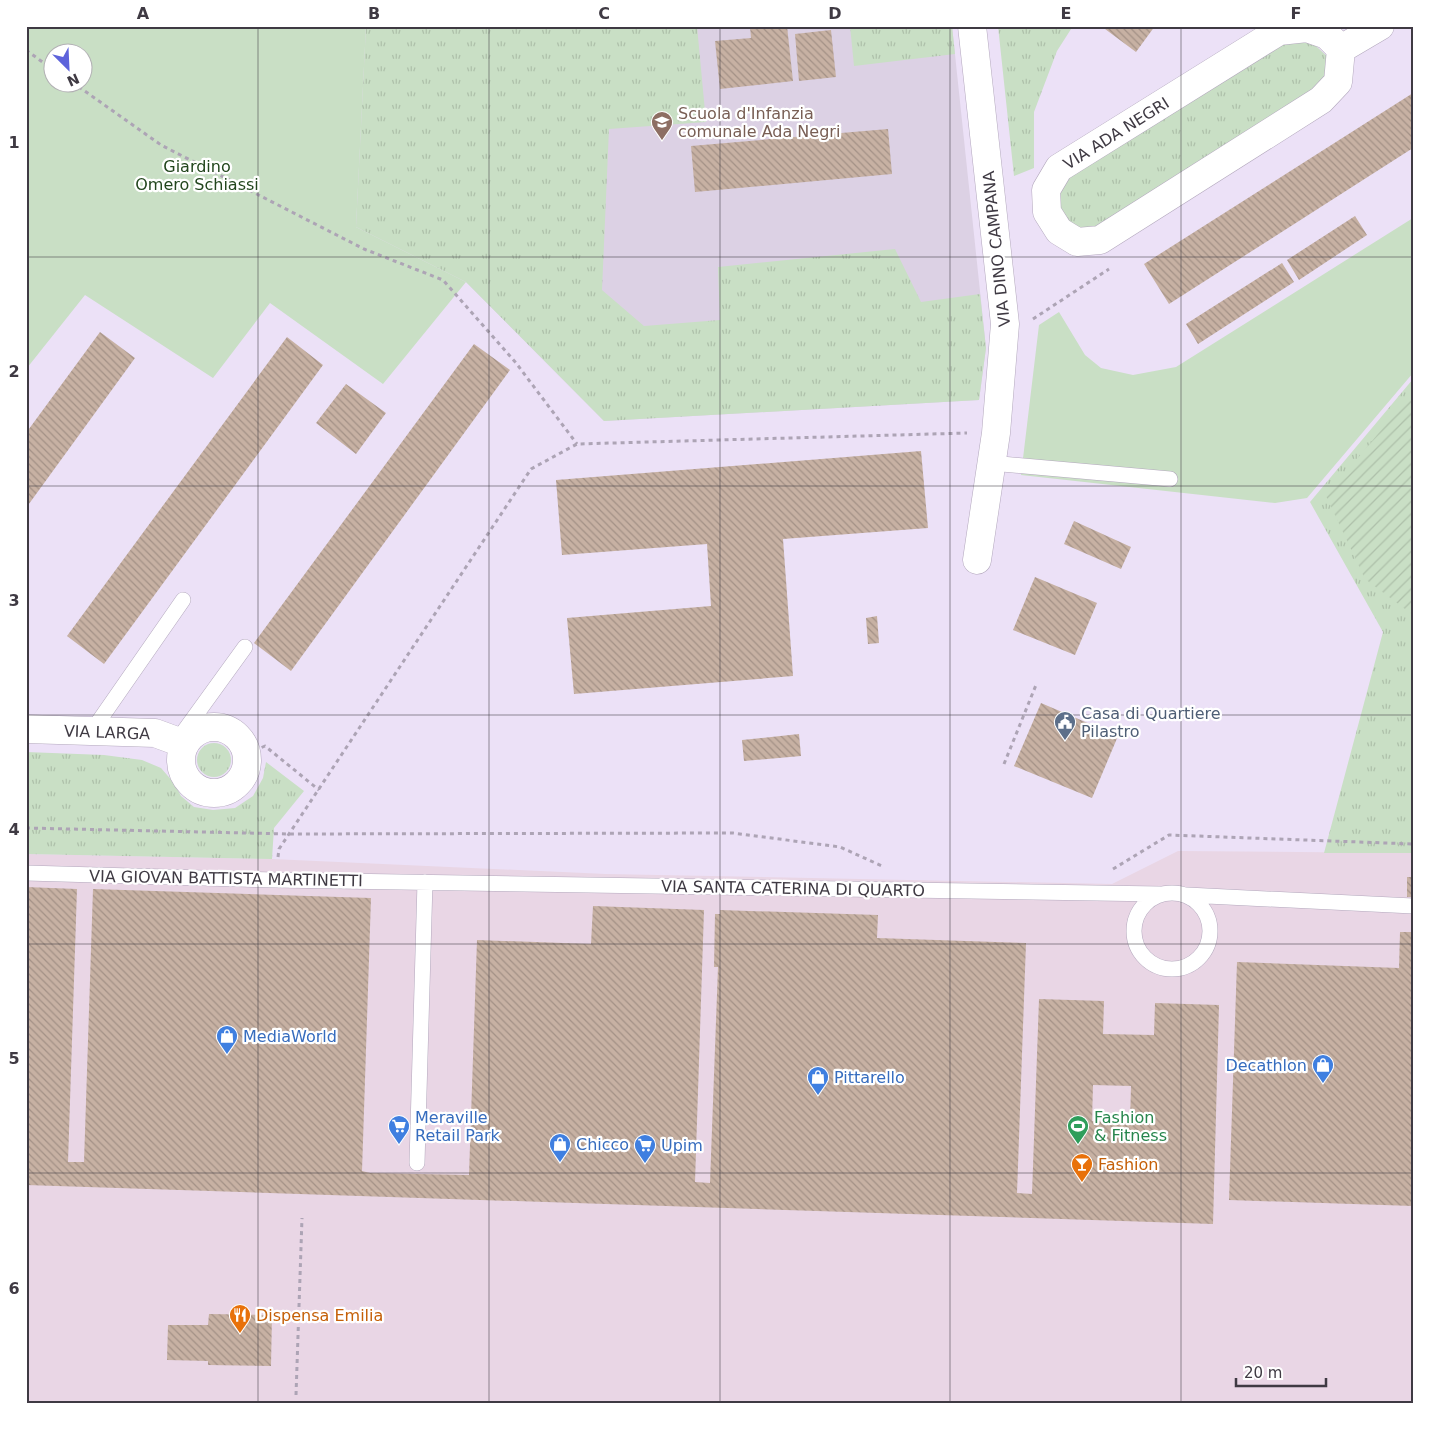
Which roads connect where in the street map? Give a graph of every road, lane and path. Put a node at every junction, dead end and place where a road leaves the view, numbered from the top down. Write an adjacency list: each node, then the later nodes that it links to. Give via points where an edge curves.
1 (972, 26): 9 (street, VIA DINO CAMPANA, via 1005,324)
2 (1380, 26): 3 (street)
3 (1341, 49): 3 (street, VIA ADA NEGRI, via 1327,35 1307,28 1279,31 1060,168 1046,190 1047,212 1059,231 1077,242 1100,240 1321,100 1338,82)
4 (26, 50): 5 (path)
5 (42, 62)
6 (86, 92): 10 (path, via 160,145 364,250 443,280 516,363)
7 (1112, 267): 8 (path, via 1034,319)
8 (1032, 328)
9 (996, 433): 10 (path); 11 (street, VIA DINO CAMPANA)
10 (577, 444): 22 (path, via 531,469)
11 (991, 463): 12 (lane); 13 (street, VIA DINO CAMPANA)
12 (1170, 479)
13 (977, 560)
14 (183, 600): 18 (lane)
15 (245, 647): 19 (lane)
16 (1036, 684): 21 (path)
17 (26, 729): 18 (street, VIA LARGA)
18 (92, 731): 19 (street, VIA LARGA, via 155,734)
19 (181, 742): 20 (street, via 203,728 226,728 244,743); 20 (street, via 183,772 195,788 214,794 224,792 240,781 246,773)
20 (248, 754): 22 (path, via 265,746)
21 (1004, 764)
22 (319, 790): 24 (path)
23 (26, 828): 24 (path)
24 (290, 834): 26 (path, via 733,833 840,847)
25 (1413, 844): 27 (path, via 1169,835)
26 (884, 867)
27 (1112, 870)
28 (26, 873): 29 (lane, VIA GIOVAN BATTISTA MARTINETTI)
29 (425, 882): 30 (lane, VIA SANTA CATERINA DI QUARTO); 33 (lane)
30 (1160, 894): 31 (lane, via 1174,892); 31 (lane, via 1139,910 1133,936 1143,958 1153,965 1176,970 1198,960 1210,939 1206,913)
31 (1187, 895): 32 (lane)
32 (1413, 906)
33 (418, 1164)
34 (302, 1218): 35 (path)
35 (296, 1395)

